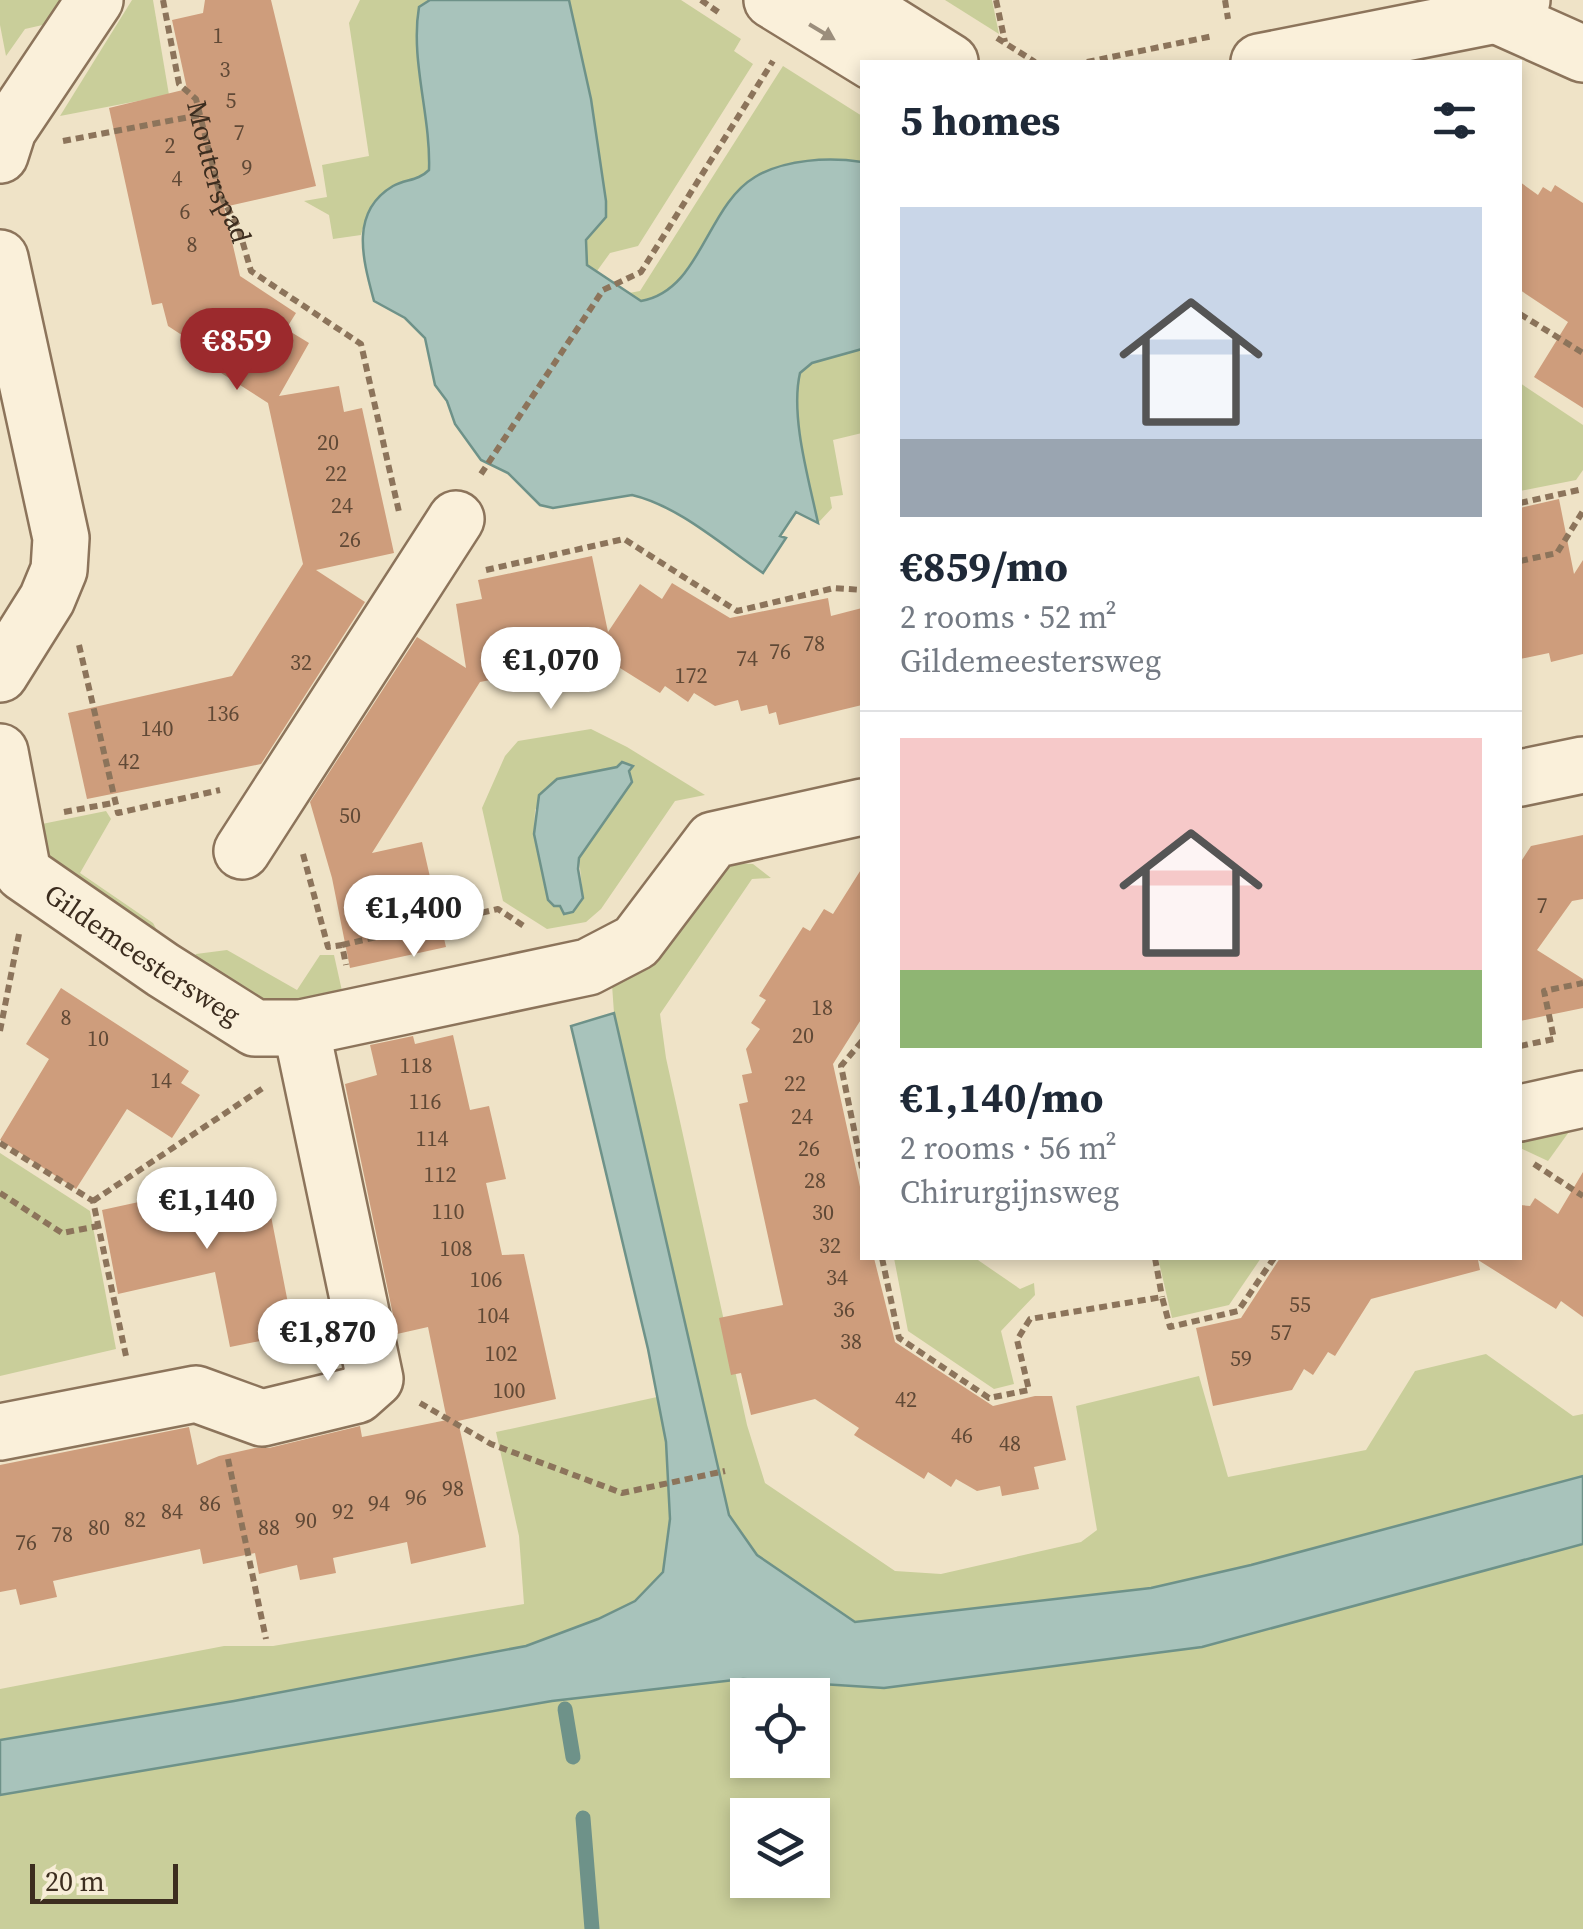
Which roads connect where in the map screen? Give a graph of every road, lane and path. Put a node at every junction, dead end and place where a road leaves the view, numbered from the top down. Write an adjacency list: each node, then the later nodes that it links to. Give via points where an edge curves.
1 (96, 0): 15 (street)
2 (162, 0): 14 (path, Mouterspad, via 179,84 196,99)
3 (851, 0): 11 (street)
4 (996, 0): 8 (path)
5 (1224, 0): 12 (path, via 1231,32)
6 (1509, 7): 9 (street); 13 (street)
7 (775, 26): 10 (street, one-way to 10); 20 (path, via 641,272 603,290)
8 (1005, 43)
9 (1583, 54)
10 (868, 60)
11 (947, 60)
12 (1097, 60)
13 (1268, 60)
14 (200, 115): 15 (path, via 30,148); 24 (path, Mouterspad, via 220,196 238,226 251,271 360,344)
15 (4, 142)
16 (0, 258): 27 (street, via 61,538 59,570)
17 (1522, 315): 18 (path)
18 (1583, 353)
19 (1583, 489): 21 (path)
20 (469, 496): 24 (street)
21 (1522, 503)
22 (1583, 511): 23 (path, via 1557,553)
23 (1522, 561)
24 (414, 585): 25 (path, via 624,539 737,611 834,588); 31 (street)
25 (860, 590)
26 (78, 644): 31 (path, via 118,813 243,785)
27 (0, 674)
28 (0, 752): 34 (street, Gildemeestersweg)
29 (1583, 765): 30 (street)
30 (1522, 778)
31 (272, 804): 33 (street); 35 (path, via 292,813 328,947)
32 (860, 807): 36 (street, Gildemeestersweg, via 713,840 636,942)
33 (242, 850)
34 (18, 876): 39 (path); 40 (street, Gildemeestersweg, via 255,1028)
35 (342, 944): 36 (path, via 498,910); 38 (path)
36 (588, 967): 38 (street, Gildemeestersweg)
37 (1583, 983): 42 (path, via 1544,991 1554,1040)
38 (356, 1016): 40 (street, Gildemeestersweg)
39 (0, 1031)
40 (304, 1043): 50 (path); 56 (street)
41 (860, 1043): 47 (path, via 841,1066)
42 (1522, 1046)
43 (1583, 1099): 44 (street)
44 (1522, 1113)
45 (0, 1144): 50 (path)
46 (1522, 1156): 49 (path)
47 (860, 1158)
48 (0, 1193): 51 (path, via 62,1233)
49 (1583, 1196)
50 (93, 1200): 51 (path)
51 (98, 1226): 58 (path)
52 (882, 1260): 55 (path, via 898,1338 989,1398 1029,1390 1017,1340 1030,1319)
53 (1155, 1260): 55 (path)
54 (1273, 1260): 55 (path, via 1238,1311 1170,1328)
55 (1162, 1297)
56 (375, 1379): 57 (street, via 357,1395 262,1418); 60 (path, via 491,1444 622,1494)
57 (215, 1401): 58 (street, via 196,1394); 61 (path)
58 (137, 1405): 59 (street)
59 (0, 1432)
60 (725, 1470)
61 (266, 1639)

